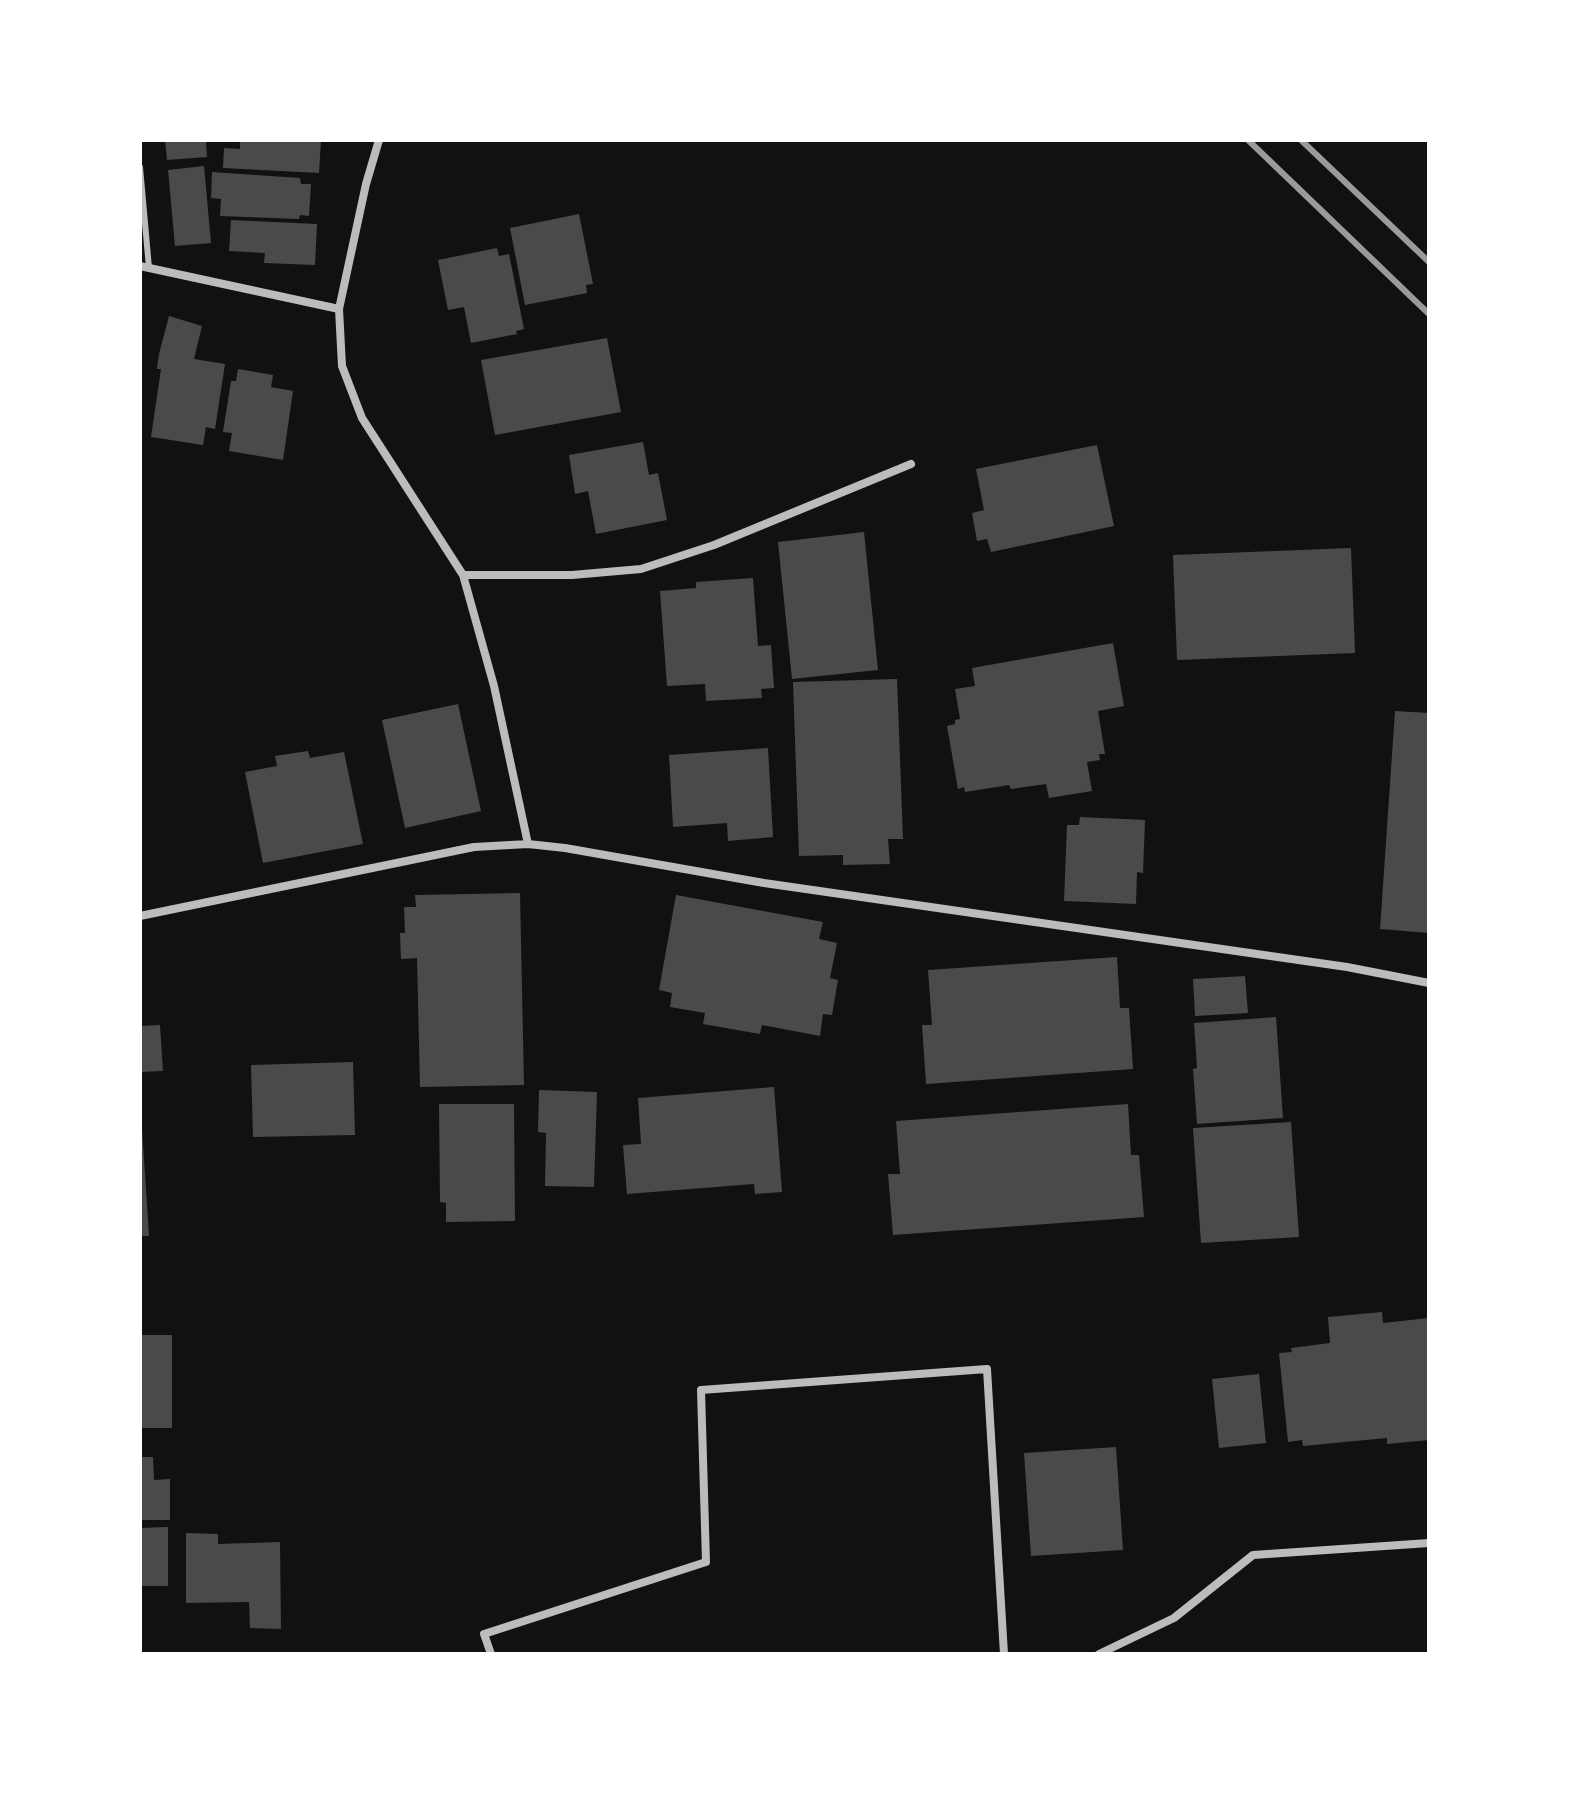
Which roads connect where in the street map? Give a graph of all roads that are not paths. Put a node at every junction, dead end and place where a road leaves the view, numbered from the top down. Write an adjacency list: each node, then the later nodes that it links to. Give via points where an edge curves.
1 (379, 140): 4 (street)
2 (140, 167): 3 (lane)
3 (144, 267): 4 (street)
4 (339, 309): 6 (street, via 342,366 362,418)
5 (911, 464): 6 (street, via 714,545 641,569)
6 (463, 575): 7 (street, via 494,686)
7 (528, 844): 8 (street, via 474,847); 9 (street)
8 (140, 916)
9 (1429, 983)
10 (1429, 1543): 13 (street, via 1253,1555 1174,1618)
11 (491, 1654): 12 (street, via 484,1634 706,1562 701,1390 987,1369)
12 (1004, 1654)
13 (1099, 1654)

